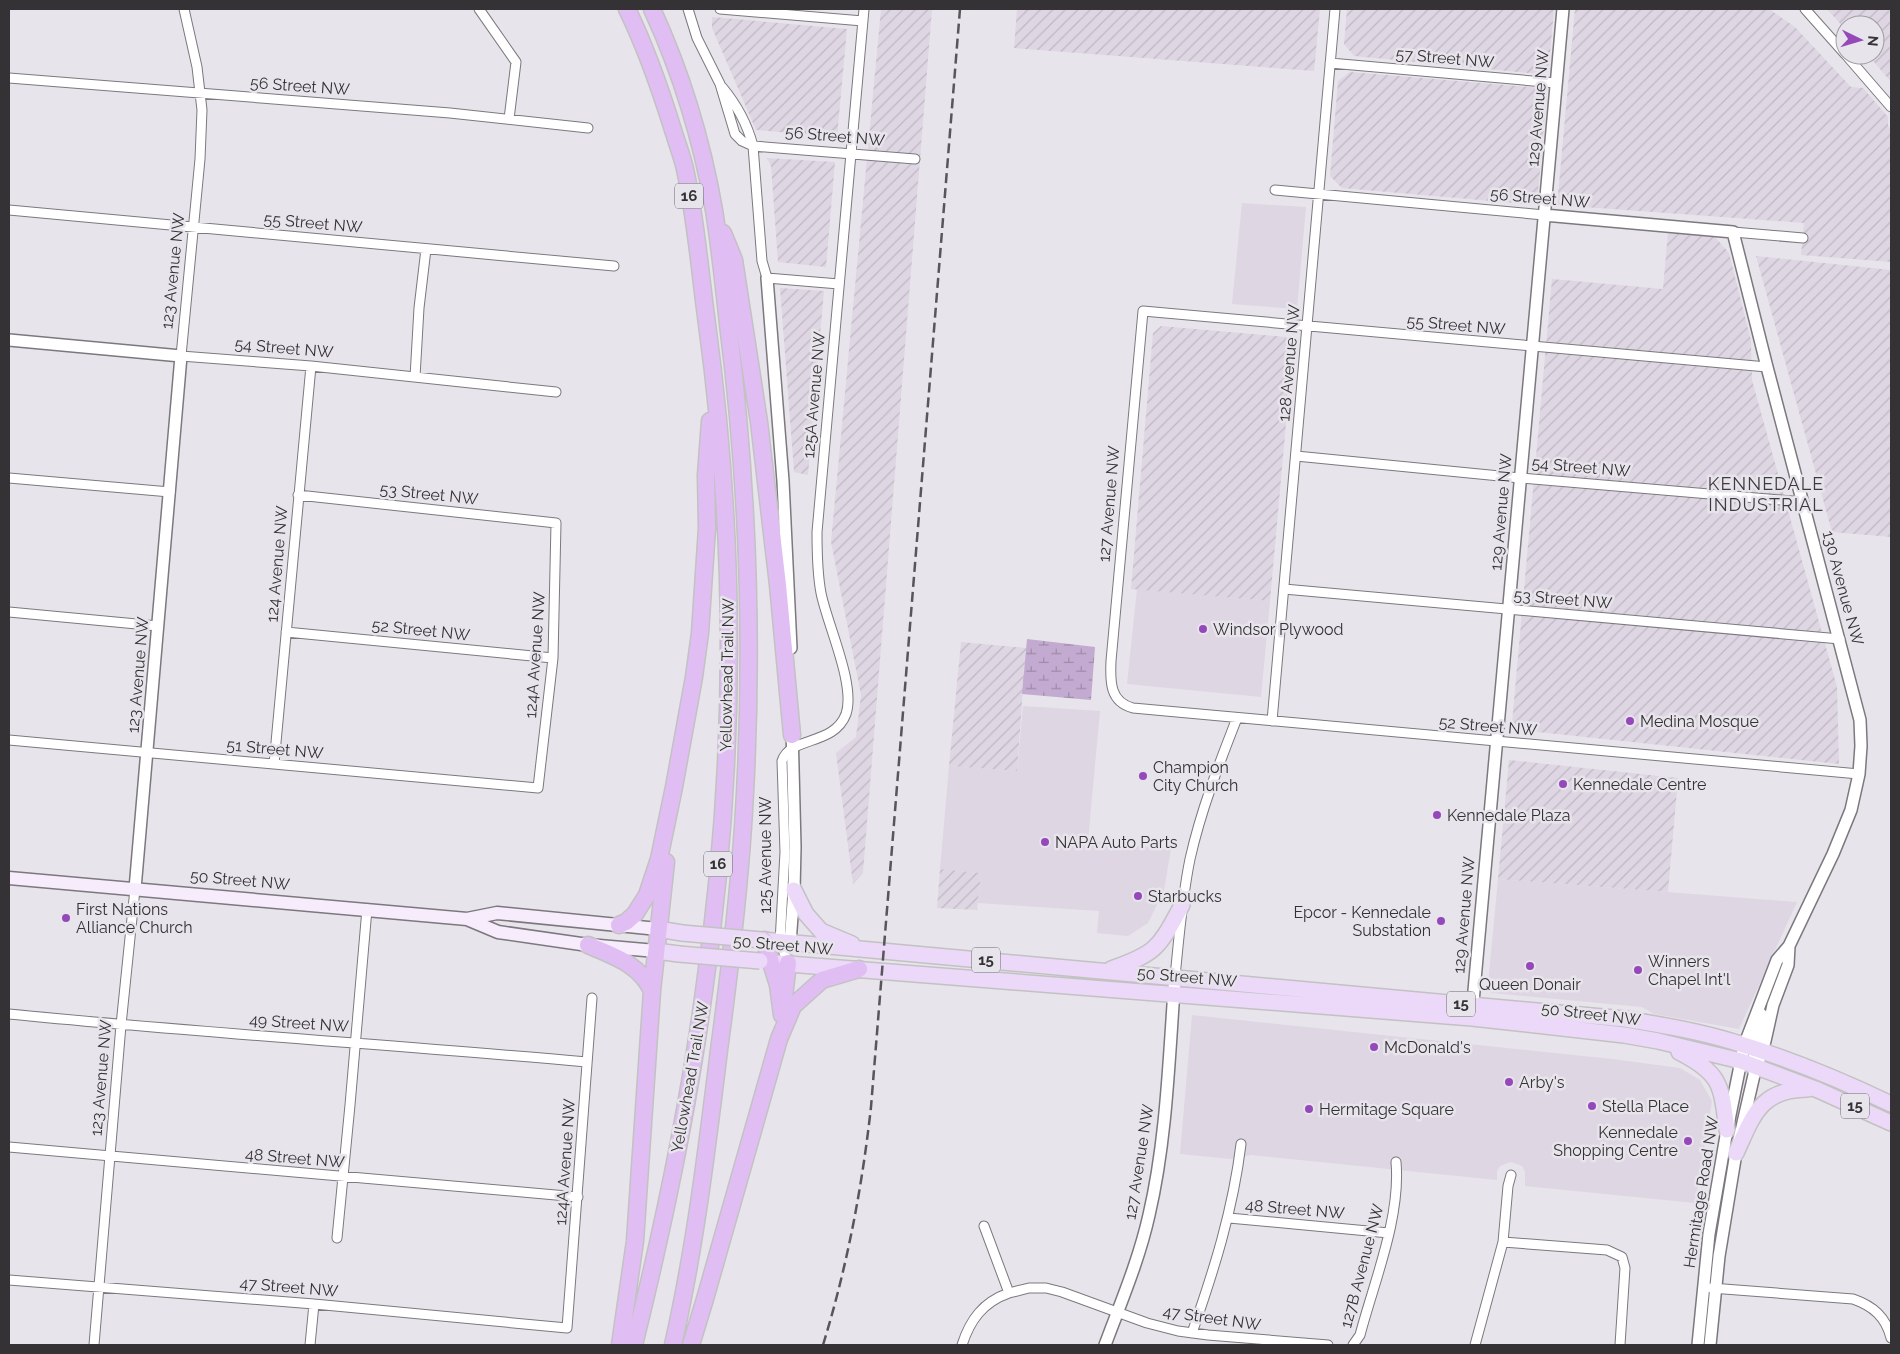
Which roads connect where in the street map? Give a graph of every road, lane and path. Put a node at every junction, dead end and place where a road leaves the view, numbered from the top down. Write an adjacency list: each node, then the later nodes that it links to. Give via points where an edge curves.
1 (184, 9): 18 (street, 123 Avenue NW)
2 (479, 9): 20 (street, via 516,62)
3 (627, 9): 44 (highway, Yellowhead Trail NW / 16, via 649,58 684,168)
4 (652, 9): 28 (highway, Yellowhead Trail NW / 16, via 696,126)
5 (688, 9): 17 (street, via 697,38)
6 (720, 9): 11 (street)
7 (864, 9): 11 (street, 125A Avenue NW)
8 (1335, 9): 13 (street, 128 Avenue NW)
9 (1563, 9): 16 (street, 129 Avenue NW)
10 (1805, 9): 12 (street)
11 (863, 21): 23 (street, 125A Avenue NW)
12 (1835, 42)
13 (1330, 63): 16 (street, 57 Street NW); 26 (street, 128 Avenue NW)
14 (1855, 65): 19 (street)
15 (9, 78): 18 (street, 56 Street NW)
16 (1556, 83): 29 (street, 129 Avenue NW)
17 (720, 84): 22 (street, via 735,102); 22 (street, via 735,134)
18 (201, 94): 20 (street, 56 Street NW); 30 (street, 123 Avenue NW, via 201,144)
19 (1891, 107)
20 (509, 119): 21 (street, 56 Street NW)
21 (588, 128)
22 (753, 146): 23 (street, 56 Street NW); 35 (street, via 762,262)
23 (851, 153): 24 (street, 56 Street NW); 36 (street, 125A Avenue NW)
24 (915, 159)
25 (1275, 190): 26 (street, 56 Street NW)
26 (1319, 194): 29 (street, 56 Street NW); 38 (street, 128 Avenue NW)
27 (9, 210): 30 (street, 55 Street NW)
28 (714, 210): 66 (highway, via 734,260 759,422); 135 (highway, Yellowhead Trail NW / 16, via 737,391 742,459 748,569 747,739 742,838 726,998 710,1123)
29 (1544, 215): 31 (street, 56 Street NW); 40 (street, 129 Avenue NW)
30 (194, 227): 33 (street, 55 Street NW); 41 (street, 123 Avenue NW)
31 (1734, 232): 32 (street, 56 Street NW); 43 (street, 130 Avenue NW)
32 (1803, 238)
33 (426, 249): 34 (street, 55 Street NW); 45 (street)
34 (614, 266)
35 (767, 278): 36 (street); 66 (street, via 783,481 791,632)
36 (839, 284): 66 (street, 125A Avenue NW, via 817,554 821,593 847,682 849,700 845,717 837,730 825,736)
37 (1143, 311): 38 (street, 55 Street NW); 61 (street, 127 Avenue NW, via 1111,661 1111,685)
38 (1307, 326): 40 (street, 55 Street NW); 47 (street, 128 Avenue NW)
39 (9, 340): 41 (street, 54 Street NW)
40 (1532, 346): 43 (street, 55 Street NW); 49 (street, 129 Avenue NW)
41 (182, 356): 42 (street, 54 Street NW); 50 (street, 123 Avenue NW)
42 (311, 366): 45 (street, 54 Street NW); 51 (street, 124 Avenue NW)
43 (1767, 367): 52 (street, 130 Avenue NW)
44 (714, 376): 71 (highway, via 706,475 707,528 700,633); 134 (highway, Yellowhead Trail NW / 16, via 728,582 728,727 724,798 697,1042 657,1249)
45 (415, 377): 46 (street, 54 Street NW)
46 (556, 392)
47 (1296, 456): 49 (street, 54 Street NW); 54 (street, 128 Avenue NW)
48 (9, 478): 50 (street)
49 (1520, 478): 52 (street, 54 Street NW); 55 (street, 129 Avenue NW)
50 (170, 492): 57 (street, 123 Avenue NW)
51 (298, 495): 53 (street, 53 Street NW); 58 (street, 124 Avenue NW)
52 (1804, 502): 59 (street, 130 Avenue NW)
53 (556, 523): 60 (street, 124A Avenue NW)
54 (1284, 589): 55 (street, 53 Street NW); 63 (street, 128 Avenue NW)
55 (1508, 609): 59 (street, 53 Street NW); 65 (street, 129 Avenue NW)
56 (9, 612): 57 (street)
57 (158, 626): 67 (street, 123 Avenue NW)
58 (286, 632): 60 (street, 52 Street NW); 68 (street, 124 Avenue NW)
59 (1840, 639): 69 (street, 130 Avenue NW, via 1860,720)
60 (553, 658): 70 (street, 124A Avenue NW)
61 (1117, 699): 62 (street, 52 Street NW, via 1133,708)
62 (1237, 718): 63 (street, 52 Street NW); 75 (street, via 1206,799 1190,858)
63 (1272, 721): 65 (street, 52 Street NW)
64 (9, 740): 67 (street, 51 Street NW)
65 (1496, 741): 69 (street, 52 Street NW); 93 (street, 129 Avenue NW)
66 (792, 742): 74 (street, 125 Avenue NW); 80 (street, 125 Avenue NW, via 782,766 784,852)
67 (147, 753): 68 (street, 51 Street NW); 73 (street, 123 Avenue NW)
68 (274, 764): 70 (street, 51 Street NW)
69 (1859, 774): 82 (street, 130 Avenue NW, via 1851,810)
70 (538, 788)
71 (674, 788): 78 (highway, via 659,859 646,895 635,914); 79 (highway)
72 (9, 878): 73 (main road, 50 Street NW)
73 (135, 889): 76 (main road, 50 Street NW); 96 (street, 123 Avenue NW)
74 (794, 890): 80 (street, 125 Avenue NW); 83 (main road, via 806,914 821,931)
75 (1182, 905): 88 (main road, via 1164,939 1152,951); 89 (street)
76 (367, 909): 77 (main road, 50 Street NW); 99 (street)
77 (467, 919): 78 (main road, 50 Street NW, via 497,913); 81 (main road, 50 Street NW, via 498,932)
78 (618, 925): 79 (main road, 50 Street NW)
79 (658, 929): 80 (main road, 50 Street NW, bridge); 84 (highway)
80 (774, 941): 83 (main road, 50 Street NW); 85 (highway); 86 (main road)
81 (588, 945): 84 (main road, 50 Street NW); 90 (highway, via 636,969)
82 (1789, 946): 100 (street, 130 Avenue NW, via 1788,965); 100 (street, 130 Avenue NW, via 1777,960 1762,999)
83 (864, 949): 88 (main road, 50 Street NW / 15)
84 (656, 951): 85 (main road, 50 Street NW, bridge); 90 (highway)
85 (766, 962): 86 (main road, 50 Street NW); 95 (highway, via 778,985)
86 (788, 963): 87 (main road, 50 Street NW); 95 (highway)
87 (859, 969): 91 (main road, 50 Street NW / 15); 97 (highway, via 822,980 793,1006)
88 (1107, 971): 89 (main road, 50 Street NW)
89 (1175, 977): 91 (street, 127 Avenue NW); 93 (main road, 50 Street NW / 15)
90 (652, 991): 133 (highway, via 635,1241)
91 (1174, 993): 93 (main road, 50 Street NW / 15); 127 (street, 127 Avenue NW, via 1154,1188 1142,1241)
92 (592, 998): 102 (street, 124A Avenue NW)
93 (1472, 1011): 98 (main road, 50 Street NW / 15); 100 (main road, 50 Street NW / 15, via 1625,1018 1698,1032)
94 (9, 1014): 96 (street, 49 Street NW)
95 (782, 1014): 97 (highway)
96 (122, 1025): 99 (street, 49 Street NW); 111 (street, 123 Avenue NW)
97 (779, 1039): 136 (highway)
98 (1658, 1041): 101 (main road, 50 Street NW); 107 (main road, via 1697,1062 1713,1077 1722,1092)
99 (355, 1042): 102 (street, 49 Street NW); 114 (street)
100 (1754, 1049): 101 (street, Hermitage Road NW); 103 (street, Hermitage Road NW); 105 (main road, 50 Street NW / 15)
101 (1741, 1061): 103 (main road, 50 Street NW); 107 (street, Hermitage Road NW)
102 (587, 1062): 115 (street, 124A Avenue NW)
103 (1756, 1066): 104 (main road, 50 Street NW); 110 (street, Hermitage Road NW)
104 (1818, 1090): 106 (main road, 50 Street NW / 15); 110 (main road, via 1787,1090 1767,1100 1753,1115)
105 (1891, 1104)
106 (1891, 1123)
107 (1727, 1130): 123 (street, Hermitage Road NW)
108 (1241, 1144): 116 (street)
109 (9, 1147): 111 (street, 48 Street NW)
110 (1736, 1153): 124 (street, Hermitage Road NW)
111 (111, 1156): 114 (street, 48 Street NW); 122 (street, 123 Avenue NW)
112 (1396, 1162): 118 (street, 127B Avenue NW, via 1394,1208)
113 (1512, 1175): 120 (street)
114 (343, 1177): 115 (street, 48 Street NW); 119 (street)
115 (578, 1197): 128 (street, 124A Avenue NW)
116 (1228, 1218): 118 (street, 48 Street NW); 129 (street)
117 (984, 1226): 125 (street)
118 (1389, 1232): 140 (street, 127B Avenue NW, via 1360,1335)
119 (337, 1238)
120 (1503, 1242): 141 (street); 142 (street, via 1607,1250 1622,1257 1625,1268)
121 (9, 1280): 122 (street, 47 Street NW)
122 (100, 1288): 126 (street, 47 Street NW); 131 (street, 123 Avenue NW)
123 (1703, 1288): 124 (street); 143 (street, Hermitage Road NW)
124 (1715, 1289): 130 (street, via 1853,1299 1876,1310 1887,1325); 144 (street, Hermitage Road NW)
125 (1009, 1293): 127 (street, 47 Street NW, via 1046,1288); 137 (street, 47 Street NW, via 994,1299 977,1315)
126 (314, 1304): 128 (street, 47 Street NW); 132 (street)
127 (1117, 1313): 129 (street, 47 Street NW, via 1156,1326); 138 (street, 127 Avenue NW)
128 (567, 1328)
129 (1192, 1333): 139 (street, 47 Street NW)
130 (1891, 1338)
131 (94, 1345)
132 (310, 1345)
133 (620, 1345)
134 (634, 1345)
135 (673, 1345)
136 (690, 1345)
137 (962, 1345)
138 (1105, 1345)
139 (1328, 1345)
140 (1353, 1345)
141 (1474, 1345)
142 (1620, 1345)
143 (1698, 1345)
144 (1710, 1345)

